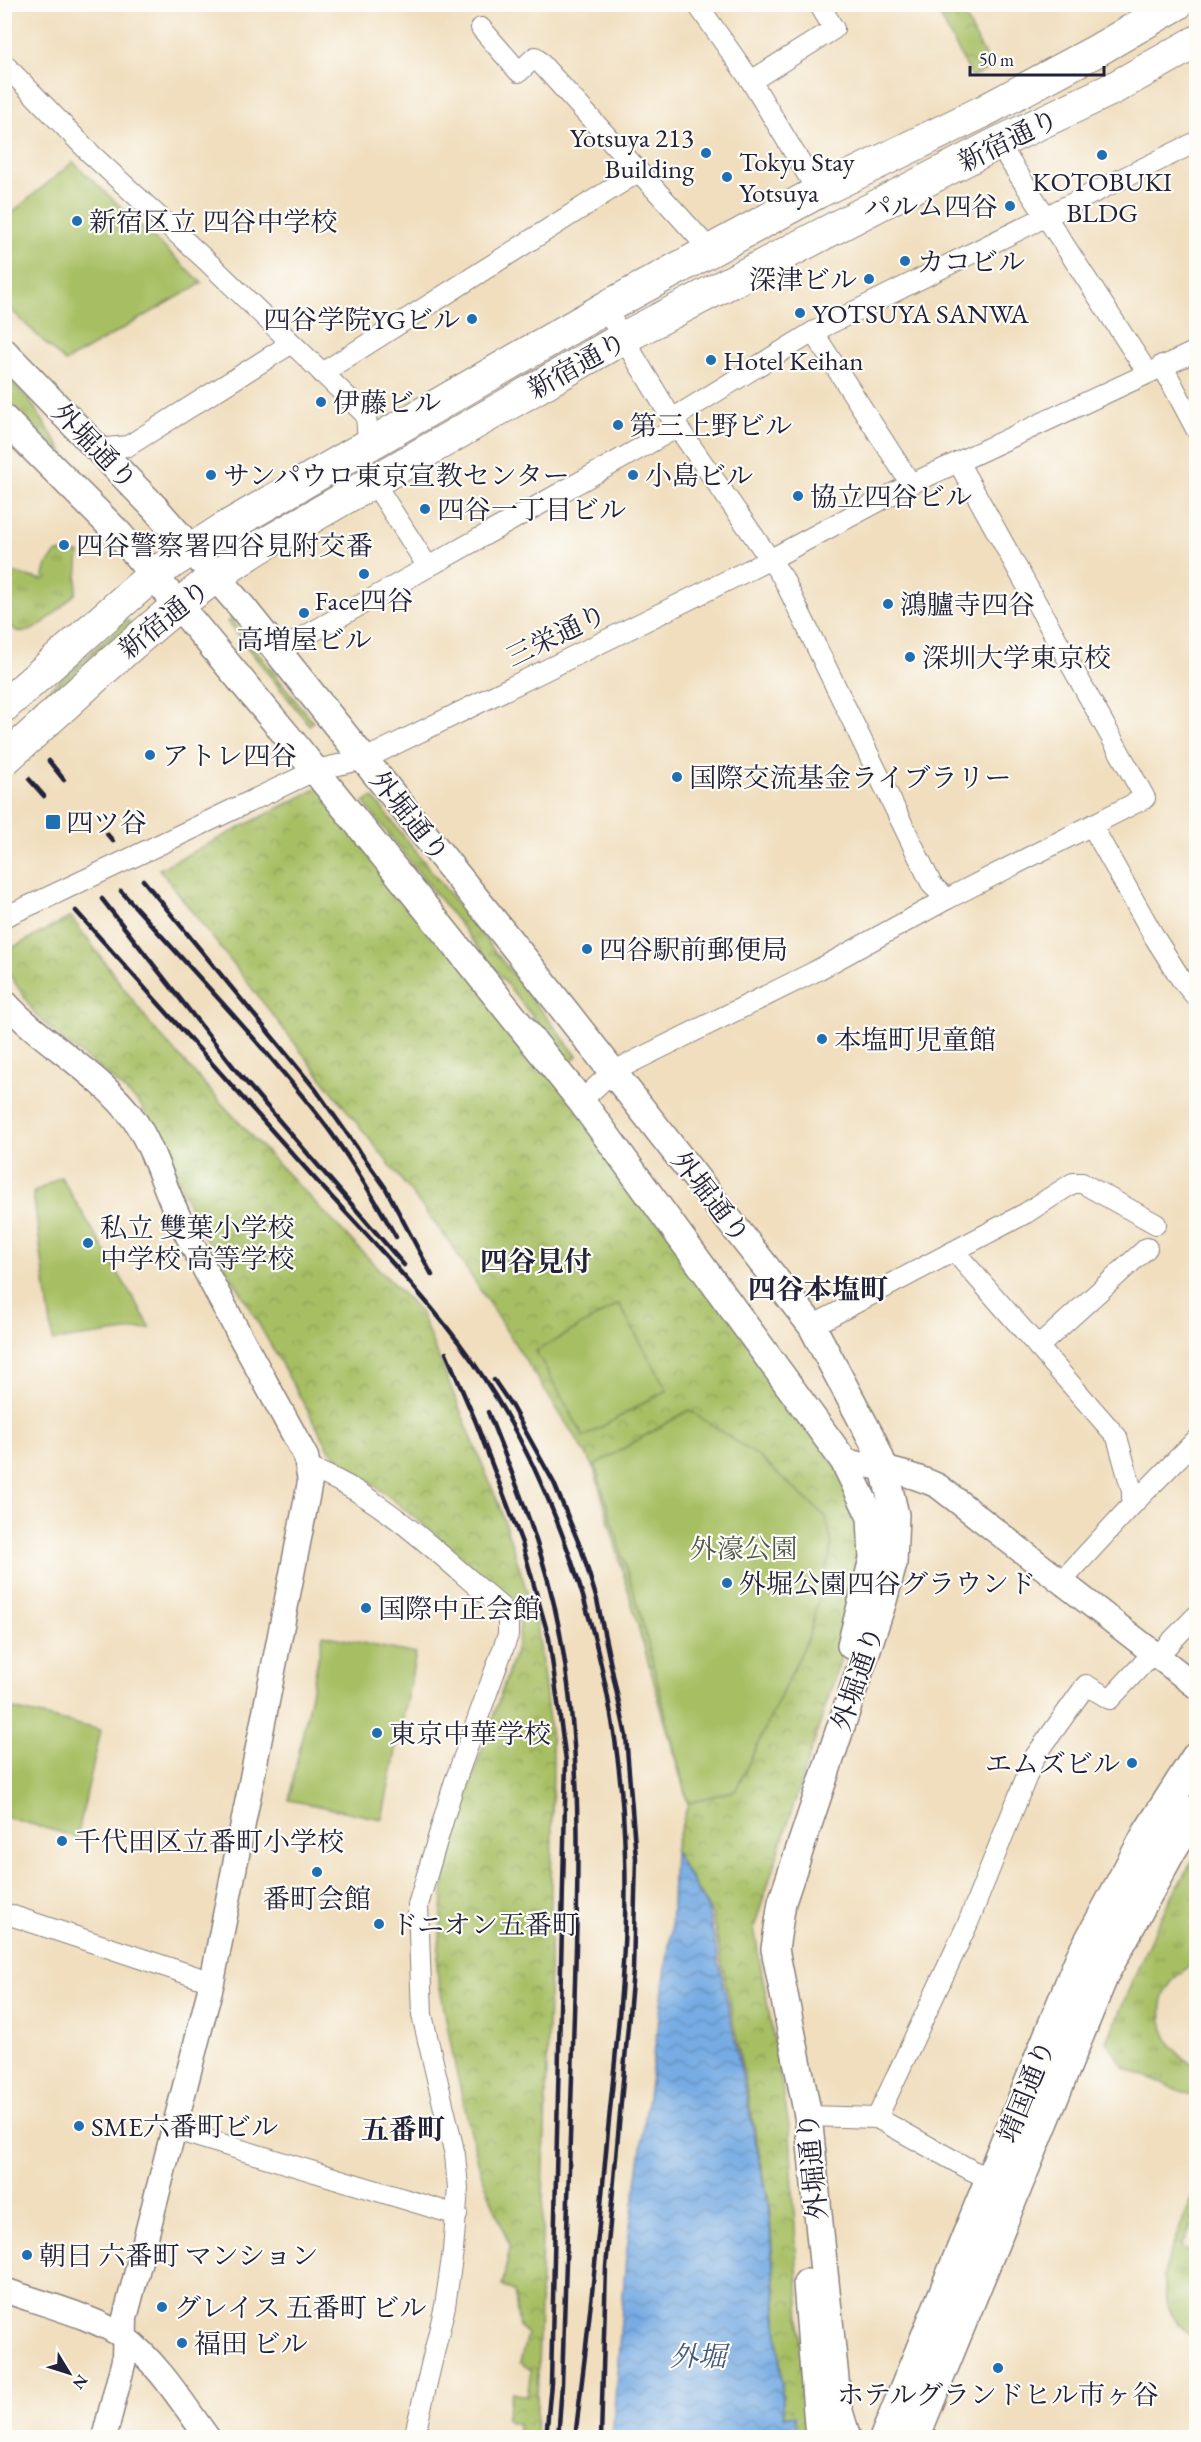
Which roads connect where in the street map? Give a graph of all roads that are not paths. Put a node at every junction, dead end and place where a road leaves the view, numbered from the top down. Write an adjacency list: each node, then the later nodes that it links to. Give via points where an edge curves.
1 (697, 4): 7 (street)
2 (819, 4): 7 (street, via 834,29)
3 (1177, 4): 11 (highway, 新宿通り, via 982,112)
4 (481, 28): 10 (street, via 519,72 535,57)
5 (1197, 42): 9 (highway, 新宿通り, via 1112,89)
6 (4, 64): 16 (street, via 91,154)
7 (751, 81): 11 (street)
8 (1197, 142): 12 (street)
9 (998, 143): 12 (street); 17 (highway, 新宿通り)
10 (638, 172): 13 (street); 21 (street)
11 (818, 192): 13 (highway, 新宿通り)
12 (1048, 216): 15 (street); 20 (street)
13 (711, 251): 14 (highway, 新宿通り)
14 (605, 308): 17 (street); 25 (highway, 新宿通り)
15 (813, 332): 23 (street); 29 (street)
16 (285, 338): 21 (street); 26 (street, via 284,348 129,446)
17 (623, 338): 23 (street); 28 (highway, 新宿通り)
18 (1197, 351): 20 (street, 三栄通り)
19 (4, 352): 26 (main road, 外堀通り)
20 (1154, 369): 24 (street); 27 (street, 三栄通り)
21 (322, 373): 25 (street, via 366,415)
22 (4, 419): 33 (main road, 外堀通り)
23 (675, 423): 31 (street); 32 (street)
24 (1197, 429)
25 (368, 443): 30 (highway, 新宿通り)
26 (96, 449): 30 (main road, 外堀通り)
27 (958, 462): 29 (street, 三栄通り); 41 (street, via 1145,798)
28 (373, 481): 32 (street); 34 (highway, 新宿通り, via 246,555)
29 (911, 484): 31 (street, 三栄通り)
30 (191, 548): 33 (highway, 新宿通り); 34 (main road, 外堀通り)
31 (771, 559): 38 (street, 三栄通り); 42 (street, via 932,885)
32 (428, 567): 36 (street, via 291,644)
33 (154, 574): 35 (main road, 外堀通り); 37 (highway, 新宿通り)
34 (216, 577): 35 (highway, 新宿通り); 36 (main road, 外堀通り)
35 (179, 605): 39 (highway, 新宿通り, bridge); 40 (main road, 外堀通り)
36 (269, 642): 38 (main road, 外堀通り)
37 (13, 698)
38 (365, 759): 40 (street, 三栄通り); 46 (main road, 外堀通り)
39 (4, 760)
40 (316, 770): 43 (street, 三栄通り, bridge); 47 (main road, 外堀通り)
41 (1092, 826): 42 (street); 44 (street, via 1155,938)
42 (947, 899): 46 (street, via 814,972)
43 (4, 917)
44 (1197, 997)
45 (4, 1001): 55 (street, via 32,1030 105,1088 136,1123 179,1219 288,1422)
46 (612, 1072): 47 (street); 51 (main road, 外堀通り)
47 (581, 1101): 54 (main road, 外堀通り)
48 (1156, 1224): 50 (street, via 1082,1183 1074,1183)
49 (1147, 1248): 52 (street)
50 (955, 1252): 51 (street); 52 (street)
51 (812, 1326): 56 (main road, 外堀通り)
52 (1038, 1347): 57 (street, via 1117,1437 1132,1491)
53 (1197, 1440): 57 (street)
54 (844, 1461): 56 (street); 76 (main road, 外堀通り, via 871,1517 873,1559 843,1679 761,1927 799,2176)
55 (308, 1468): 65 (street, via 310,1482 303,1522); 70 (street, via 335,1478 379,1506 501,1607 508,1620 508,1635 454,1784 418,1905 422,2015 455,2156)
56 (884, 1468): 58 (street, via 938,1486); 66 (main road, 外堀通り, via 895,1515 893,1564 782,1902 775,1949)
57 (1132, 1505): 58 (street)
58 (1061, 1582): 60 (street)
59 (1197, 1616): 60 (street)
60 (1155, 1654): 61 (street); 67 (street, via 1110,1699 1086,1684 1034,1758 968,1923)
61 (1197, 1686)
62 (1197, 1758): 69 (main road, 靖国通り, via 1148,1833 1081,1957)
63 (1197, 1810): 79 (main road, 靖国通り, via 1104,1973)
64 (4, 1913): 65 (street)
65 (212, 1982): 68 (street)
66 (808, 2116): 67 (street); 77 (main road, 外堀通り, via 838,2409)
67 (877, 2118): 69 (street)
68 (172, 2129): 70 (street); 72 (street, via 125,2318)
69 (990, 2179): 78 (main road, 靖国通り)
70 (457, 2215): 75 (street, via 445,2306)
71 (4, 2290): 72 (street, via 102,2325)
72 (124, 2337): 73 (street, via 124,2360); 74 (street, via 151,2362)
73 (104, 2438)
74 (208, 2438)
75 (414, 2438)
76 (819, 2438)
77 (847, 2438)
78 (885, 2438)
79 (914, 2438)

